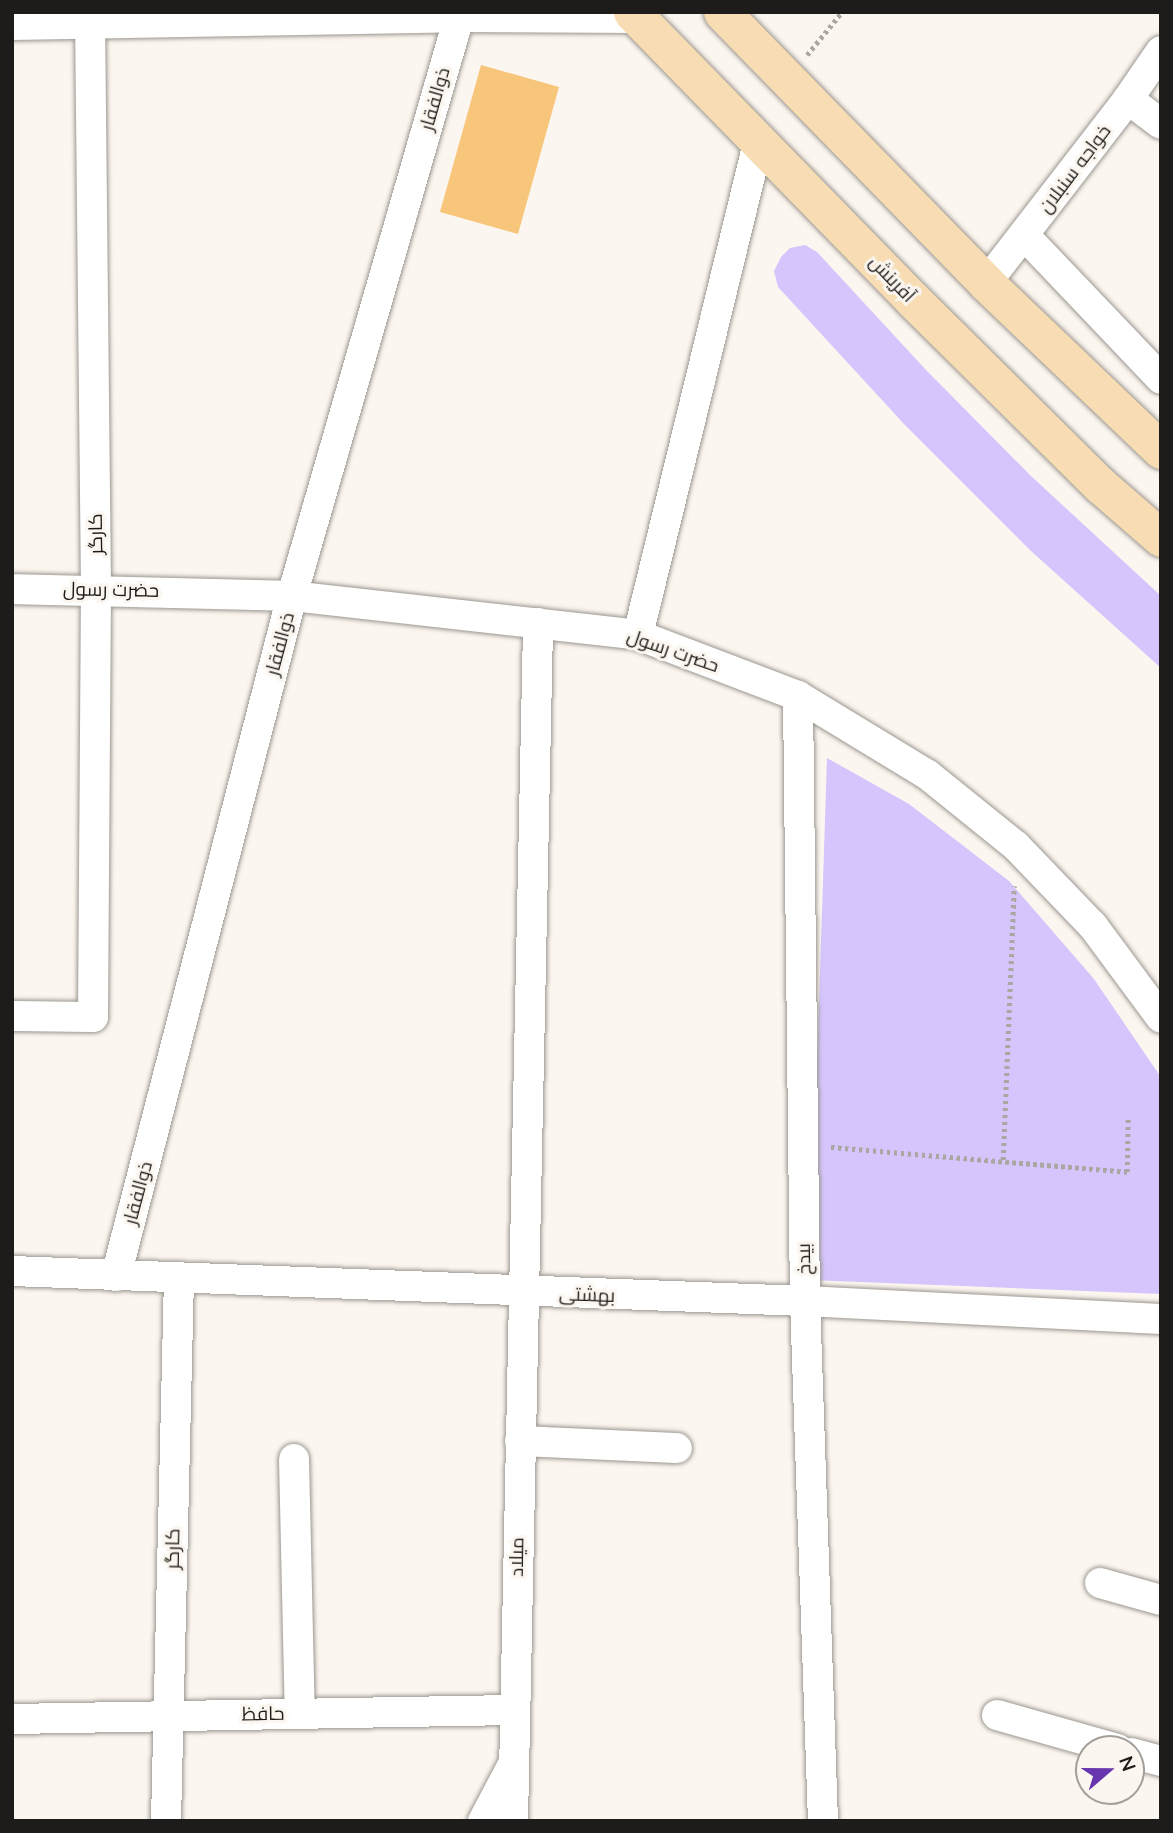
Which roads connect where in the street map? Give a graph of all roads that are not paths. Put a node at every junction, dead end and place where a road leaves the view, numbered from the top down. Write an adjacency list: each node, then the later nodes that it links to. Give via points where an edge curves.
1 (722, 12): 12 (main road)
2 (635, 15): 4 (street); 10 (main road, آفرینش)
3 (293, 16): 4 (street); 5 (street)
4 (459, 17): 18 (street, ذوالفقار)
5 (90, 18): 6 (street); 17 (street, کارگر)
6 (12, 25)
7 (1161, 51): 8 (street, خواجه سنبلان)
8 (1128, 99): 9 (street); 11 (street, خواجه سنبلان)
9 (1161, 124)
10 (758, 143): 15 (main road, آفرینش, via 1100,485); 20 (street)
11 (1024, 236): 12 (street, خواجه سنبلان); 13 (street)
12 (986, 283): 14 (main road)
13 (1161, 379)
14 (1161, 450)
15 (1161, 538)
16 (12, 589): 17 (street, حضرت رسول)
17 (96, 589): 18 (street, حضرت رسول); 22 (street, کارگر, via 93,1017)
18 (292, 596): 19 (street, حضرت رسول); 25 (street, ذوالفقار)
19 (538, 623): 20 (street, حضرت رسول); 27 (street, میلاد)
20 (638, 635): 21 (street, حضرت رسول)
21 (798, 696): 23 (street, حضرت رسول, via 928,775 1016,846 1093,926); 28 (street, بیدخ)
22 (12, 1016)
23 (1161, 1018)
24 (12, 1271): 25 (street, بهشتی)
25 (116, 1276): 26 (street, بهشتی)
26 (179, 1278): 27 (street, بهشتی); 38 (street, کارگر)
27 (523, 1293): 28 (street, بهشتی); 30 (street, میلاد)
28 (805, 1301): 29 (street, بهشتی); 45 (street, بیدخ)
29 (1161, 1319)
30 (520, 1441): 31 (street); 35 (street, میلاد)
31 (677, 1448)
32 (294, 1459): 36 (street)
33 (1100, 1583): 34 (street)
34 (1161, 1600)
35 (514, 1710): 36 (street, حافظ); 41 (street, میلاد)
36 (300, 1714): 38 (street, حافظ)
37 (997, 1715): 40 (street)
38 (169, 1716): 39 (street, حافظ); 42 (street, کارگر)
39 (12, 1719)
40 (1075, 1737)
41 (514, 1762): 43 (street); 44 (street, میلاد)
42 (166, 1821)
43 (484, 1821)
44 (513, 1821)
45 (824, 1821)

